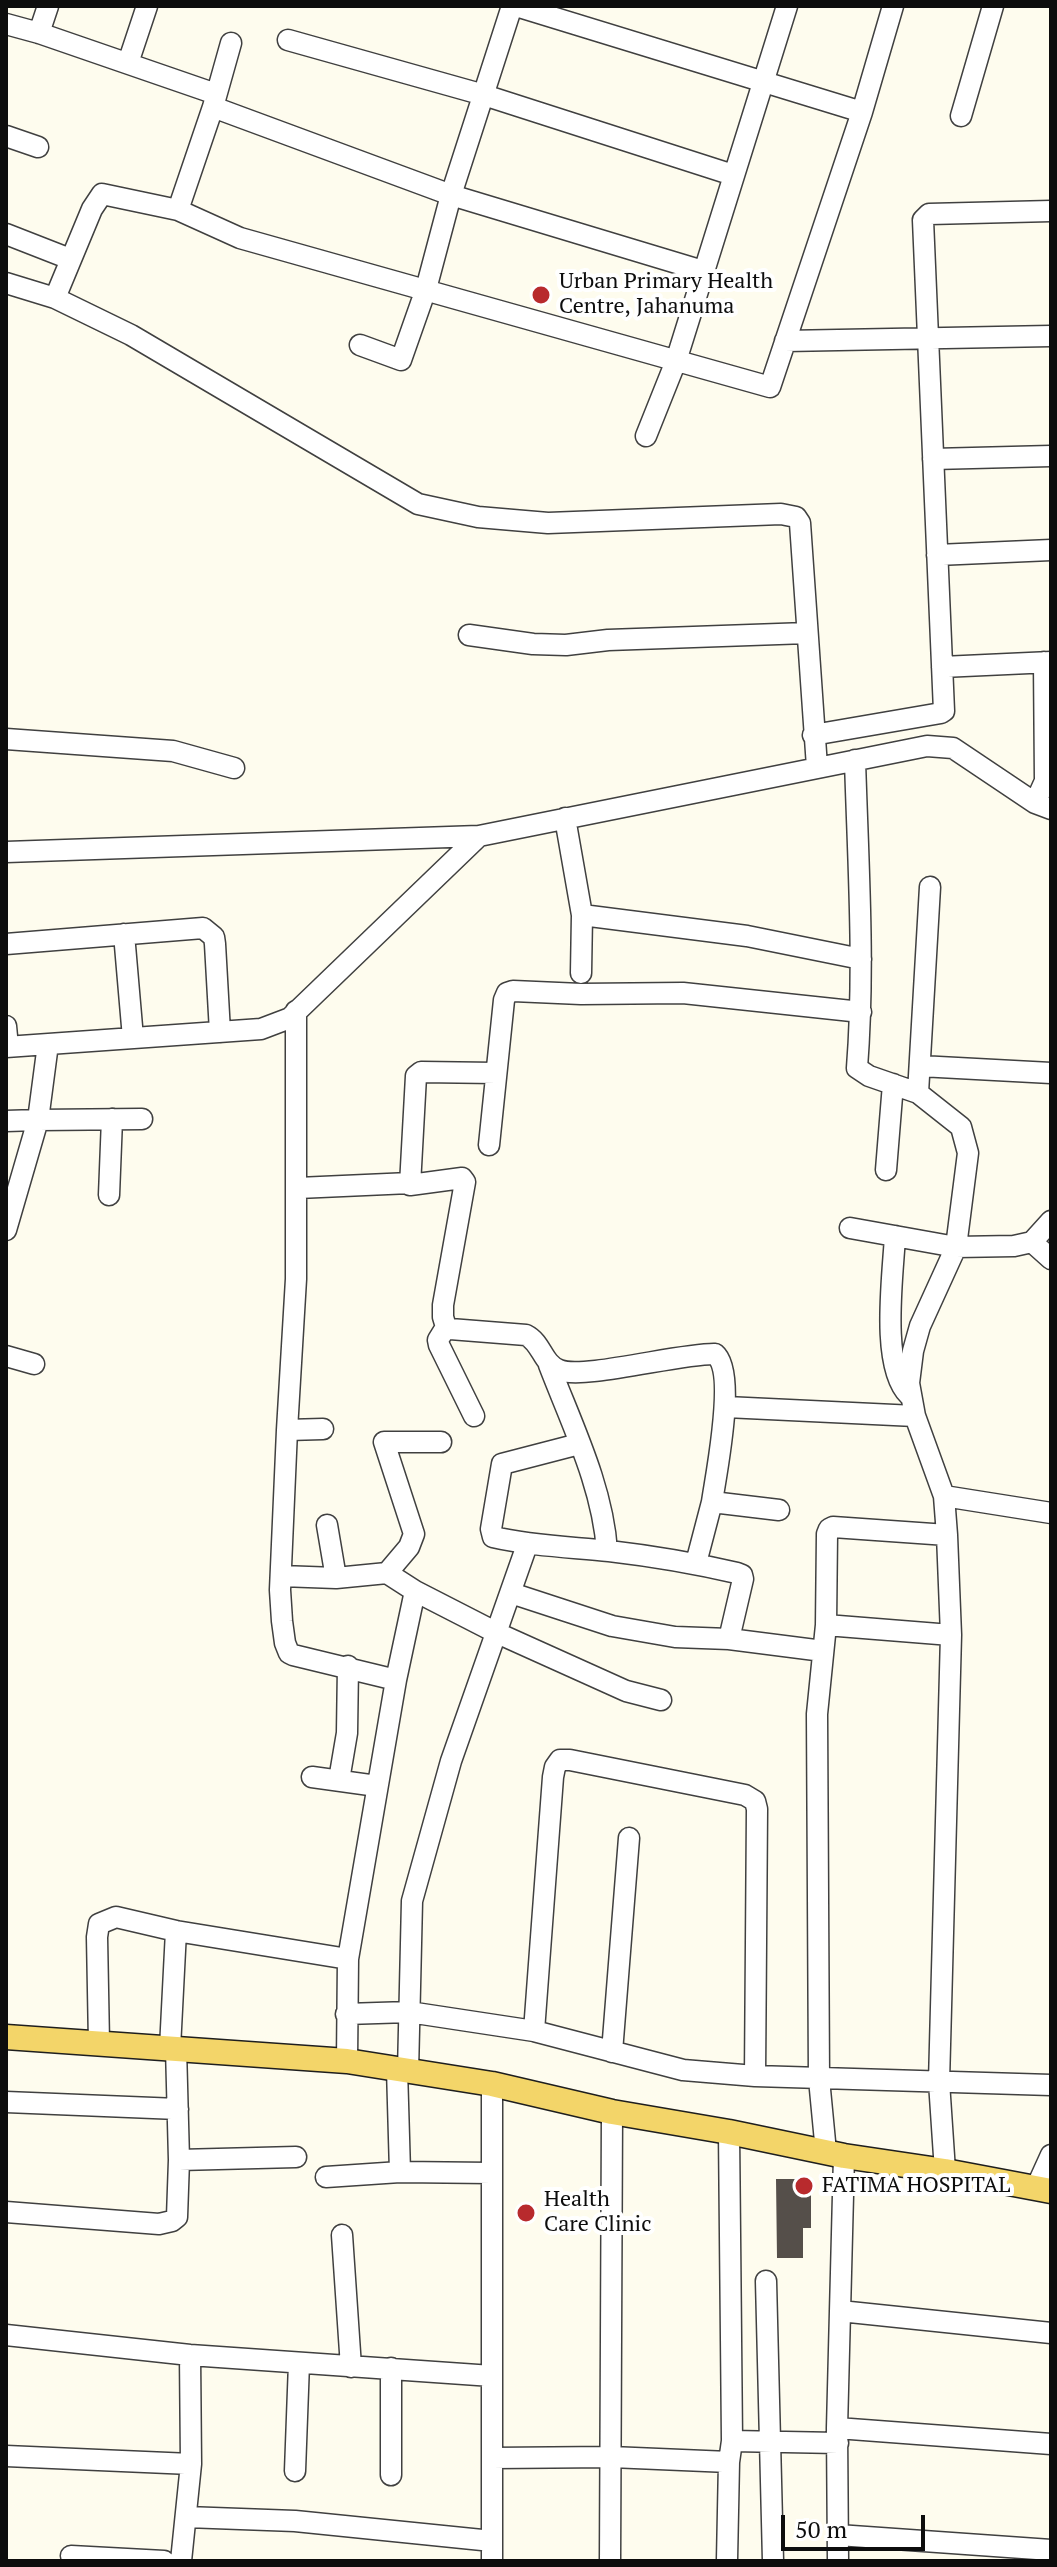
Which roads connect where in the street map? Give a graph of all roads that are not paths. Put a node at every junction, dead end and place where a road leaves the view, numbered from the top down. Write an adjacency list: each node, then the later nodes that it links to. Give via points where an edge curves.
1 (48, 6): 8 (street)
2 (147, 6): 11 (street)
3 (514, 6): 12 (street); 13 (street)
4 (787, 6): 12 (street)
5 (893, 6): 15 (street)
6 (993, 6): 16 (street)
7 (6, 24): 8 (street)
8 (39, 33): 11 (street)
9 (288, 40): 13 (street)
10 (231, 43): 14 (street)
11 (128, 63): 14 (street)
12 (763, 81): 15 (street); 19 (street)
13 (484, 95): 19 (street); 20 (street)
14 (215, 101): 20 (street); 21 (street)
15 (862, 112): 31 (street)
16 (961, 116)
17 (6, 136): 18 (street)
18 (38, 147)
19 (733, 175): 25 (street)
20 (451, 195): 25 (street); 27 (street)
21 (178, 210): 24 (street, via 102,194); 27 (street, via 240,238)
22 (1051, 211): 30 (street, via 925,216)
23 (6, 234): 24 (street)
24 (70, 259): 28 (street)
25 (703, 271): 33 (street)
26 (6, 283): 28 (street)
27 (426, 289): 32 (street, via 401,360); 33 (street)
28 (55, 298): 39 (street, via 131,335 418,504 478,517 548,523 790,515 800,523)
29 (1051, 336): 30 (street)
30 (929, 339): 31 (street); 36 (street)
31 (785, 341): 33 (street, via 770,387)
32 (360, 345)
33 (676, 361): 34 (street)
34 (646, 436)
35 (1051, 456): 36 (street)
36 (933, 459): 38 (street)
37 (1051, 550): 38 (street)
38 (937, 555): 42 (street)
39 (807, 633): 40 (street, via 566,645); 43 (street)
40 (469, 635)
41 (1048, 662): 42 (street); 48 (street)
42 (942, 667): 43 (street, via 941,713)
43 (813, 735): 46 (street)
44 (6, 739): 47 (street, via 173,751)
45 (855, 760): 46 (street); 48 (street, via 927,746 953,748); 56 (street)
46 (817, 767): 49 (street)
47 (234, 768)
48 (1043, 806)
49 (565, 818): 50 (street); 53 (street)
50 (479, 836): 51 (street); 58 (street)
51 (6, 852)
52 (930, 887): 64 (street)
53 (582, 915): 56 (street, via 747,936); 57 (street)
54 (124, 934): 55 (street); 60 (street, via 203,928 210,932); 61 (street)
55 (6, 944)
56 (861, 959): 59 (street)
57 (581, 973)
58 (296, 1011): 60 (street, via 261,1029); 76 (street)
59 (861, 1012): 65 (street, via 683,993 513,991 504,1000); 67 (street, via 857,1068)
60 (220, 1032): 61 (street)
61 (133, 1038): 63 (street)
62 (7, 1040): 63 (street)
63 (48, 1044): 71 (street)
64 (920, 1066): 66 (street); 68 (street)
65 (496, 1073): 73 (street); 75 (street, via 417,1073)
66 (1051, 1073)
67 (893, 1084): 68 (street); 74 (street)
68 (918, 1093): 83 (street, via 961,1127 966,1139)
69 (112, 1119): 70 (street); 71 (street); 77 (street)
70 (142, 1119)
71 (38, 1120): 72 (street); 80 (street)
72 (6, 1121)
73 (489, 1145)
74 (886, 1170)
75 (410, 1183): 76 (street); 85 (street, via 462,1178 465,1182 443,1305)
76 (298, 1188): 93 (street)
77 (109, 1195)
78 (1051, 1221): 82 (street)
79 (850, 1228): 81 (street)
80 (6, 1230)
81 (895, 1236): 83 (street); 90 (street, via 894,1366)
82 (1032, 1242): 83 (street); 84 (street)
83 (956, 1247): 90 (street, via 913,1351)
84 (1051, 1259)
85 (446, 1327): 88 (street, via 526,1335); 91 (street, via 439,1345)
86 (6, 1356): 87 (street)
87 (34, 1364)
88 (549, 1365): 89 (street, via 570,1372 715,1354 722,1365); 95 (street)
89 (726, 1407): 90 (street); 97 (street)
90 (913, 1407): 96 (street)
91 (474, 1416)
92 (323, 1429): 93 (street)
93 (287, 1430): 106 (street)
94 (441, 1442): 105 (street, via 384,1442 414,1534)
95 (579, 1444): 102 (street, via 502,1464 490,1533); 103 (street, via 605,1524)
96 (944, 1496): 99 (street); 101 (street)
97 (712, 1502): 98 (street); 104 (street)
98 (779, 1510)
99 (1051, 1513)
100 (327, 1525): 107 (street)
101 (947, 1535): 110 (street, via 829,1529); 112 (street)
102 (527, 1545): 103 (street); 109 (street)
103 (607, 1551): 104 (street)
104 (696, 1563): 113 (street, via 742,1575)
105 (387, 1573): 107 (street); 108 (street)
106 (281, 1576): 107 (street); 115 (street, via 289,1653)
107 (336, 1578)
108 (415, 1591): 111 (street); 116 (street)
109 (511, 1593): 111 (street); 113 (street, via 612,1626)
110 (826, 1625): 112 (street); 114 (street)
111 (495, 1632): 117 (street, via 626,1691); 124 (street, via 451,1761 412,1901)
112 (951, 1635): 135 (street)
113 (729, 1639): 114 (street)
114 (823, 1651): 134 (street, via 817,1714)
115 (348, 1666): 116 (street); 119 (street, via 347,1733)
116 (396, 1680): 120 (street)
117 (661, 1700)
118 (312, 1777): 119 (street)
119 (339, 1780): 120 (street)
120 (377, 1786): 123 (street)
121 (629, 1838): 130 (street)
122 (176, 1931): 123 (street); 128 (street, via 116,1917 99,1924); 129 (street)
123 (348, 1959): 125 (street)
124 (409, 2012): 125 (street); 126 (street); 132 (street)
125 (346, 2014): 131 (street)
126 (534, 2031): 130 (street); 133 (street, via 553,1777 560,1760 570,1760 755,1801)
127 (6, 2037): 128 (main road)
128 (99, 2043): 129 (main road)
129 (173, 2048): 131 (main road); 139 (street)
130 (612, 2052): 133 (street, via 683,2070)
131 (347, 2061): 132 (main road)
132 (402, 2071): 136 (main road); 147 (street)
133 (755, 2076): 134 (street)
134 (819, 2079): 135 (street); 142 (street)
135 (939, 2082): 137 (street); 146 (street)
136 (492, 2084): 140 (main road); 148 (street)
137 (1051, 2085)
138 (6, 2102): 139 (street)
139 (178, 2109): 145 (street)
140 (612, 2112): 141 (main road); 167 (street)
141 (729, 2132): 142 (main road); 163 (street)
142 (835, 2154): 146 (main road); 154 (street)
143 (1051, 2155): 150 (street)
144 (296, 2157): 145 (street)
145 (179, 2160): 151 (street, via 177,2217 172,2221)
146 (945, 2171): 150 (main road)
147 (400, 2172): 148 (street); 149 (street)
148 (491, 2173): 161 (street)
149 (326, 2177)
150 (1043, 2189)
151 (6, 2212)
152 (342, 2235): 159 (street)
153 (766, 2281): 164 (street)
154 (840, 2311): 155 (street); 162 (street)
155 (1051, 2333)
156 (6, 2335): 157 (street)
157 (190, 2355): 158 (street); 170 (street)
158 (299, 2363): 159 (street); 171 (street)
159 (351, 2367): 160 (street)
160 (391, 2368): 161 (street); 172 (street)
161 (492, 2376): 168 (street)
162 (837, 2435): 164 (street); 165 (street); 174 (street)
163 (732, 2441): 164 (street); 169 (street)
164 (771, 2442): 182 (street)
165 (1051, 2444)
166 (6, 2456): 170 (street)
167 (611, 2457): 168 (street); 169 (street); 181 (street)
168 (492, 2458): 176 (street)
169 (729, 2462): 178 (street)
170 (191, 2464): 173 (street)
171 (295, 2471)
172 (391, 2475)
173 (186, 2517): 176 (street, via 295,2521); 180 (street)
174 (838, 2535): 175 (street); 183 (street)
175 (1051, 2550)
176 (492, 2551)
177 (71, 2556): 179 (street)
178 (727, 2560)
179 (164, 2561)
180 (181, 2561)
181 (610, 2561)
182 (773, 2561)
183 (838, 2561)

